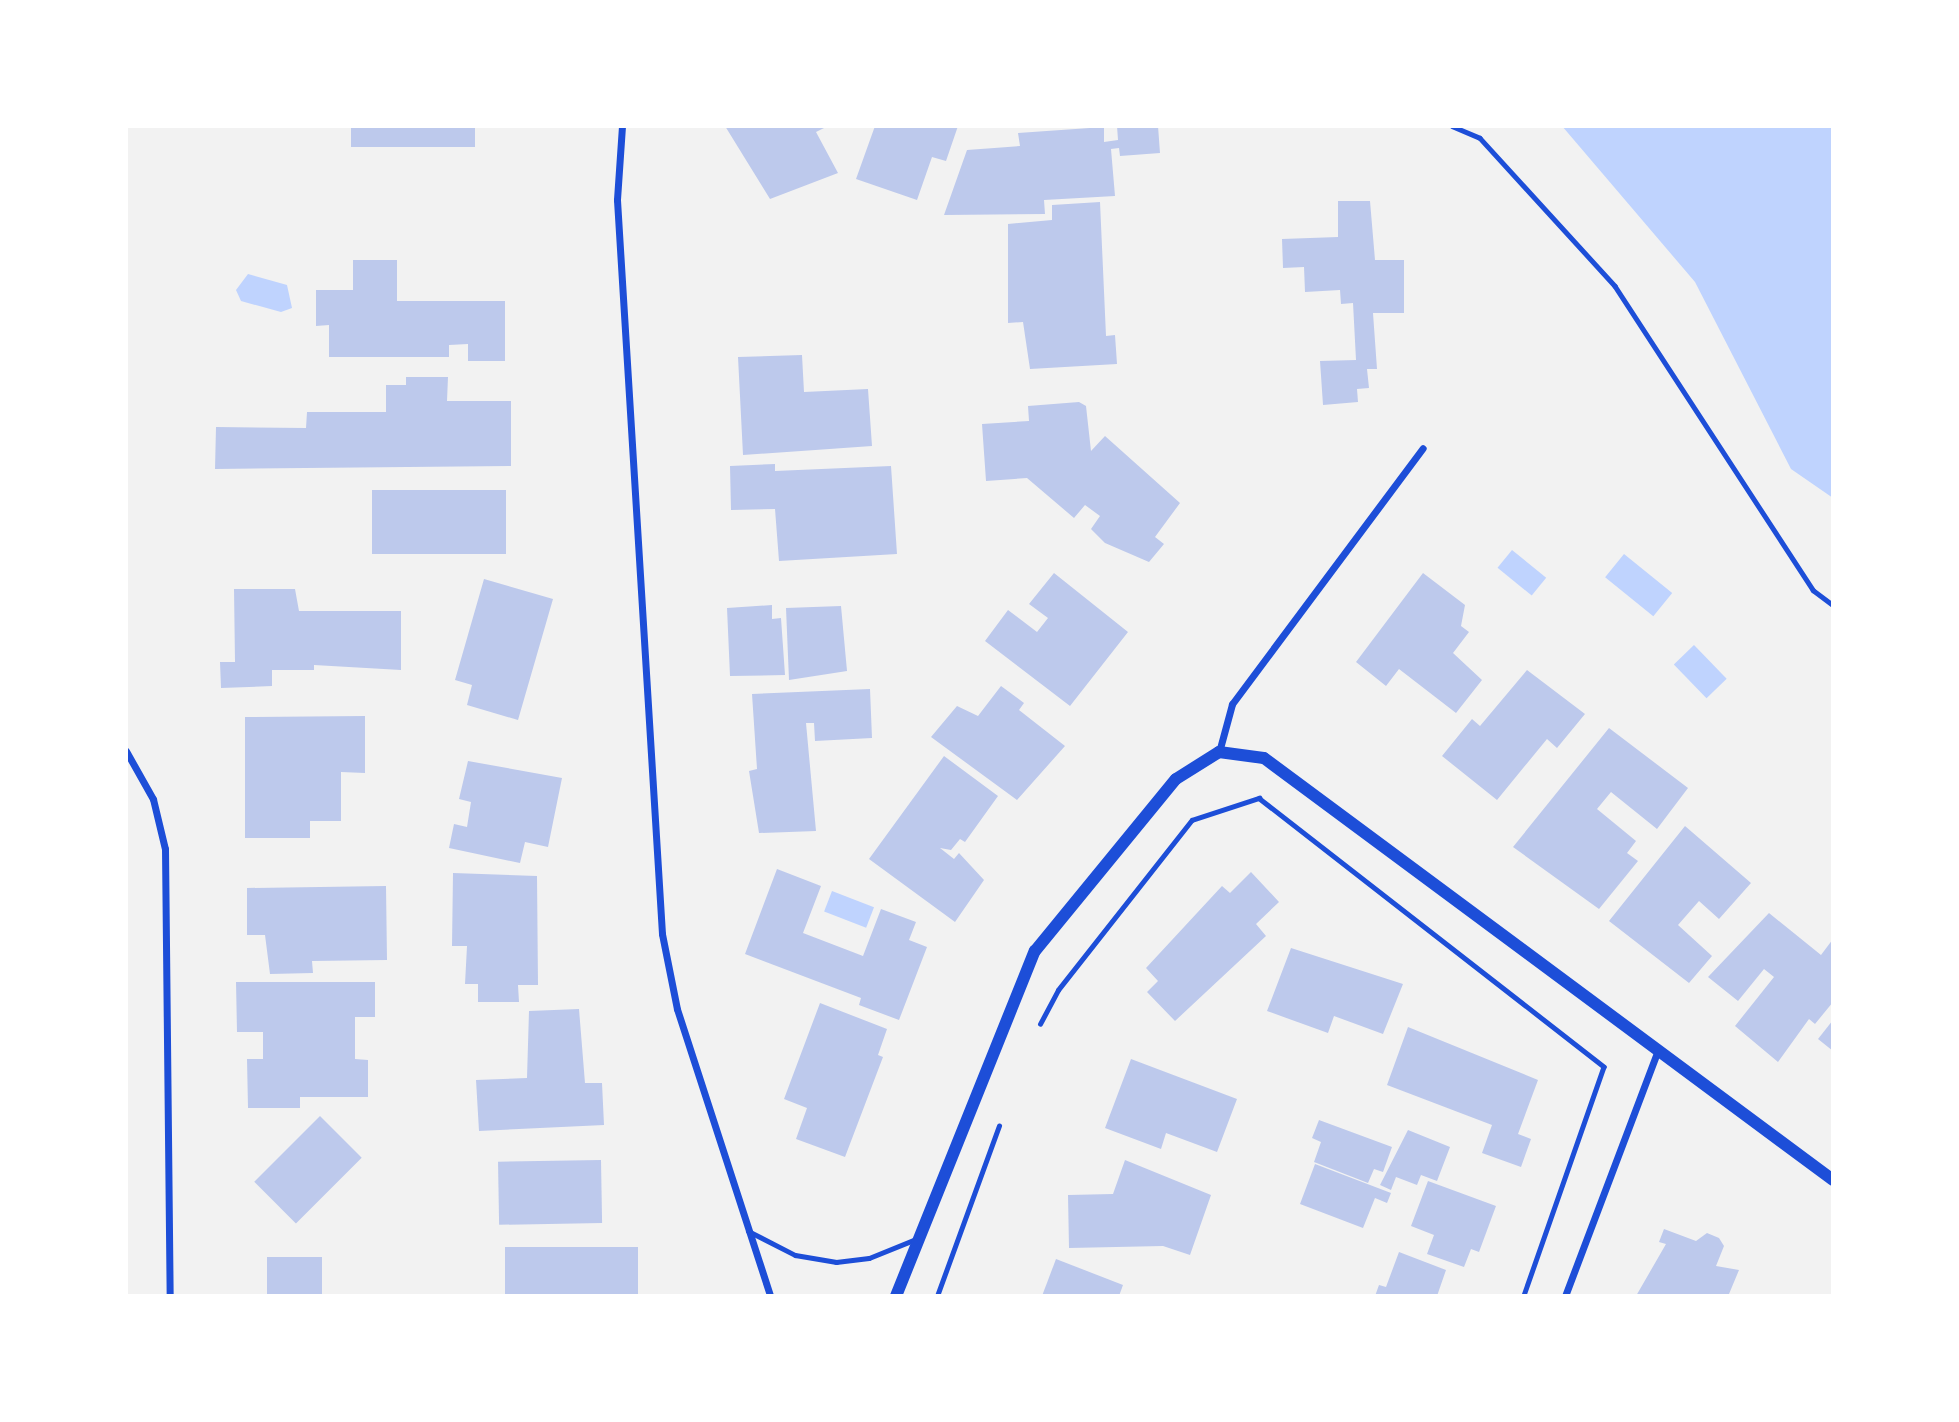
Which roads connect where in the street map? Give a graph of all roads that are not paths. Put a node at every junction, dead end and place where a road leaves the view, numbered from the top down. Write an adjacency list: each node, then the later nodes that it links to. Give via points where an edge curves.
1 (622, 126): 7 (street, via 617,200 662,934 677,1009)
2 (1423, 448): 4 (street, via 1232,704)
3 (126, 751): 9 (street, via 153,799 165,849)
4 (1219, 752): 5 (street, via 1264,758); 8 (street, via 1176,779 1035,951)
5 (1660, 1046): 6 (street); 12 (street)
6 (1833, 1180)
7 (748, 1231): 8 (lane, via 795,1255 836,1262 869,1258); 10 (street)
8 (918, 1238): 11 (street)
9 (170, 1296)
10 (771, 1296)
11 (896, 1296)
12 (1565, 1296)

